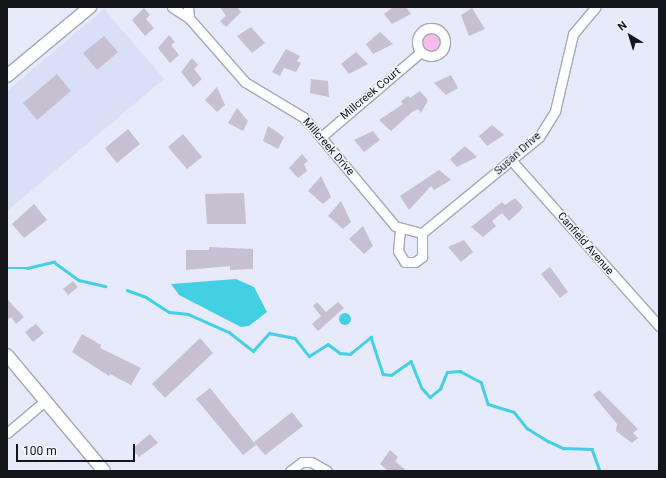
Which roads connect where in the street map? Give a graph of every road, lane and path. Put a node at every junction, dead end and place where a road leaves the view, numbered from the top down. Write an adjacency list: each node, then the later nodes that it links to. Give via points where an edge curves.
1 (90, 7): 7 (street)
2 (172, 7): 5 (street, Millcreek Drive)
3 (188, 7): 5 (street)
4 (596, 7): 9 (street, Susan Drive, via 573,34 555,110 539,137)
5 (189, 18): 8 (street, Millcreek Drive, via 245,82 303,117)
6 (421, 52): 8 (street, Millcreek Court)
7 (7, 76)
8 (321, 137): 10 (street, Millcreek Drive)
9 (512, 161): 11 (street, Susan Drive); 12 (street, Canfield Avenue)
10 (400, 229): 11 (street, Millcreek Drive); 11 (street, via 398,251 405,262 415,262 422,257)
11 (422, 233)
12 (659, 326)
13 (7, 355): 14 (street)
14 (46, 401): 15 (street); 16 (street)
15 (7, 433)
16 (104, 471)
17 (290, 471): 18 (street, via 302,462 311,462)
18 (327, 471)

